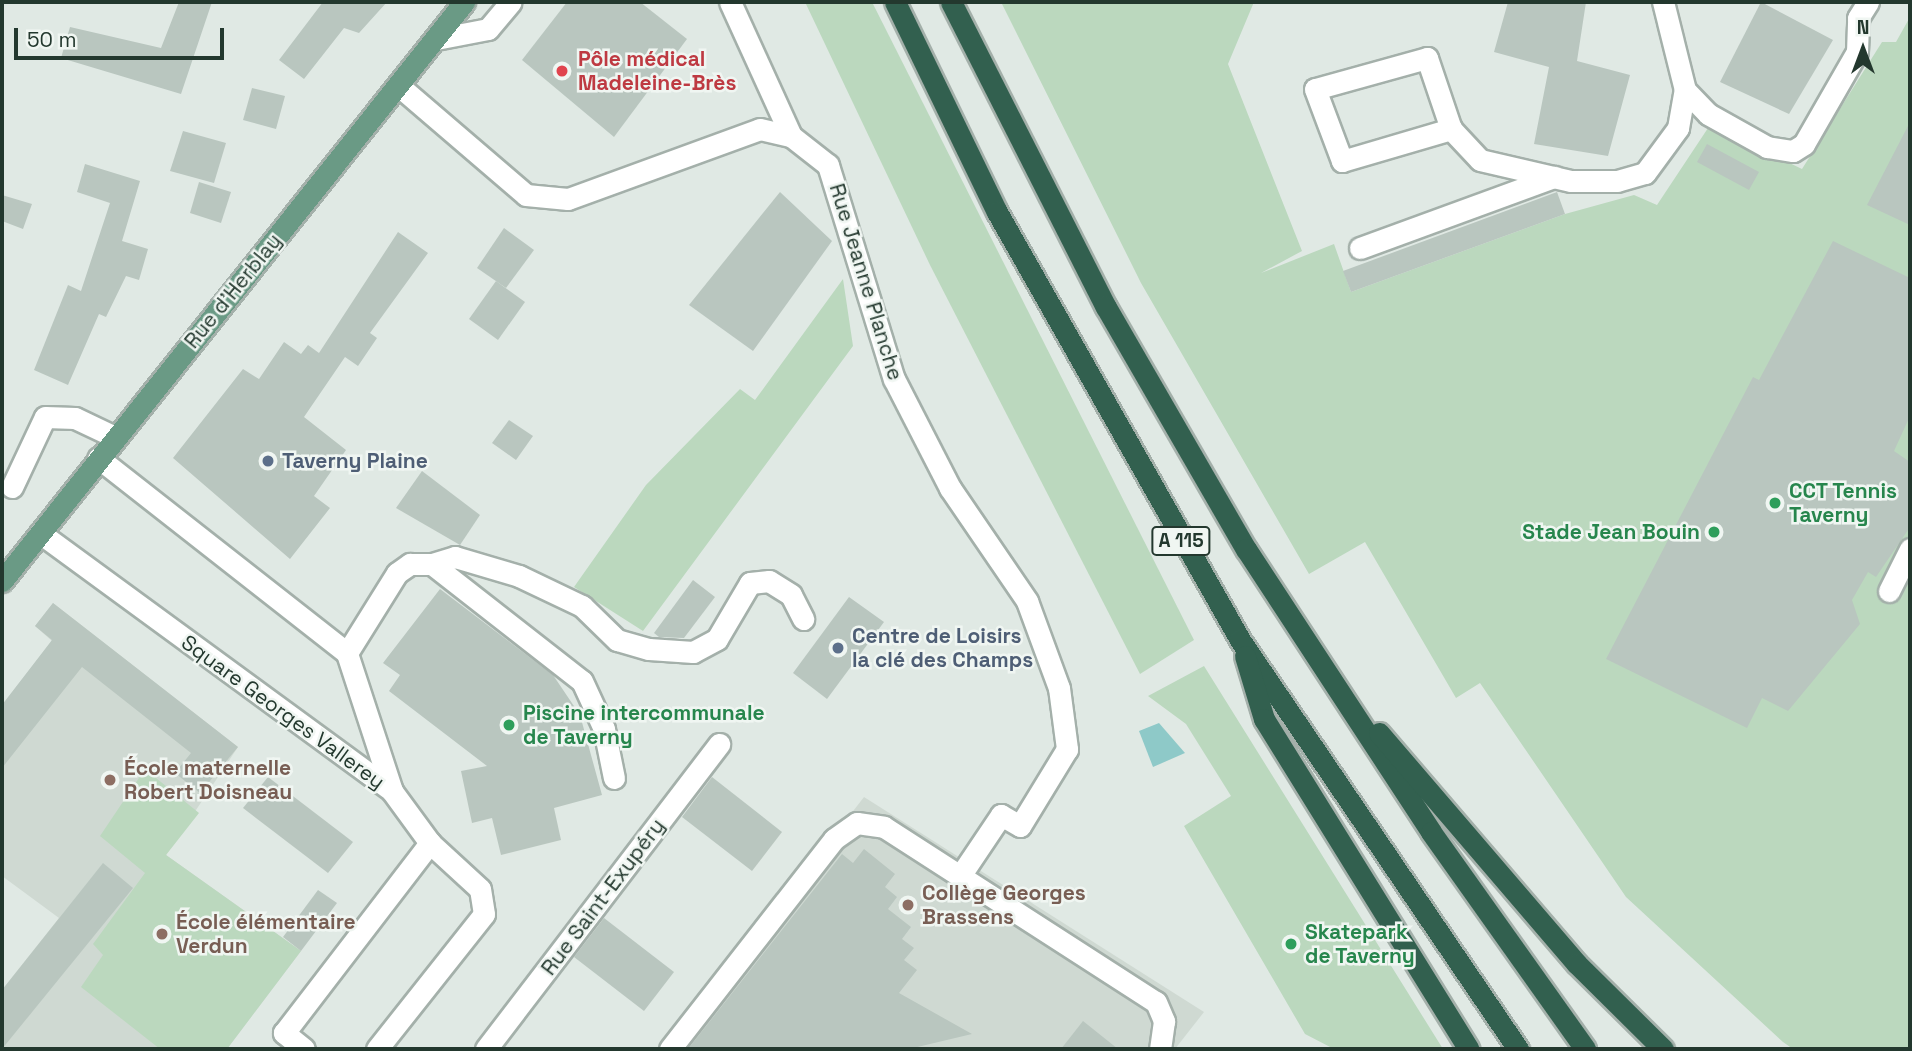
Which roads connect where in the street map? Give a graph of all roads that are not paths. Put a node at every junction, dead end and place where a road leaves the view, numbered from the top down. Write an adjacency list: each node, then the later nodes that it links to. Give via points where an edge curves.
1 (464, 2): 8 (main road, Rue d'Herblay)
2 (511, 2): 8 (street, via 488,29)
3 (730, 2): 12 (street)
4 (895, 2): 24 (highway, A 115, via 1004,224)
5 (951, 2): 26 (highway, A 115, via 1106,307)
6 (1663, 2): 10 (street)
7 (1863, 10): 10 (street, via 1857,52 1804,144 1793,151 1767,148 1708,114)
8 (436, 39): 9 (main road, Rue d'Herblay)
9 (399, 86): 12 (street, Rue Jeanne Planche, via 526,195 568,199 760,129); 15 (main road, Rue d'Herblay)
10 (1685, 90): 13 (street, via 1678,128 1644,173 1594,183)
11 (1451, 129): 11 (street, via 1427,58 1315,89 1342,161); 13 (street, via 1480,160)
12 (791, 136): 31 (street, Rue Jeanne Planche, via 828,165 894,379 950,488 1027,601 1059,688 1067,749 1020,827 1001,815)
13 (1554, 177): 14 (street)
14 (1360, 248)
15 (115, 437): 16 (main road, Rue d'Herblay); 17 (street, via 75,418 45,417)
16 (98, 458): 18 (main road, Rue d'Herblay); 25 (street)
17 (12, 487)
18 (40, 533): 21 (main road, Rue d'Herblay); 29 (street, Square Georges Vallerey)
19 (1910, 549): 22 (street)
20 (432, 564): 23 (street, via 455,557 519,576 582,606 617,640 649,649 694,652 716,639 750,583 769,581 791,595); 25 (street, via 410,564 397,573); 28 (street, via 582,681 604,729)
21 (2, 581)
22 (1889, 591)
23 (803, 619)
24 (1240, 640): 37 (highway, via 1264,719); 38 (highway, A 115)
25 (347, 653): 29 (street, Square Georges Vallerey)
26 (1316, 660): 39 (highway, A 115); 40 (highway, via 1577,964)
27 (719, 744): 34 (street, Rue Saint-Exupéry)
28 (614, 778)
29 (392, 791): 30 (street)
30 (429, 843): 32 (street, via 284,1033); 33 (street, via 480,889 484,914)
31 (960, 876): 35 (street, via 884,827 857,823 834,839); 36 (street, via 1156,1002 1164,1021)
32 (304, 1049)
33 (377, 1049)
34 (486, 1049)
35 (670, 1049)
36 (1160, 1049)
37 (1469, 1049)
38 (1518, 1049)
39 (1585, 1049)
40 (1663, 1049)

